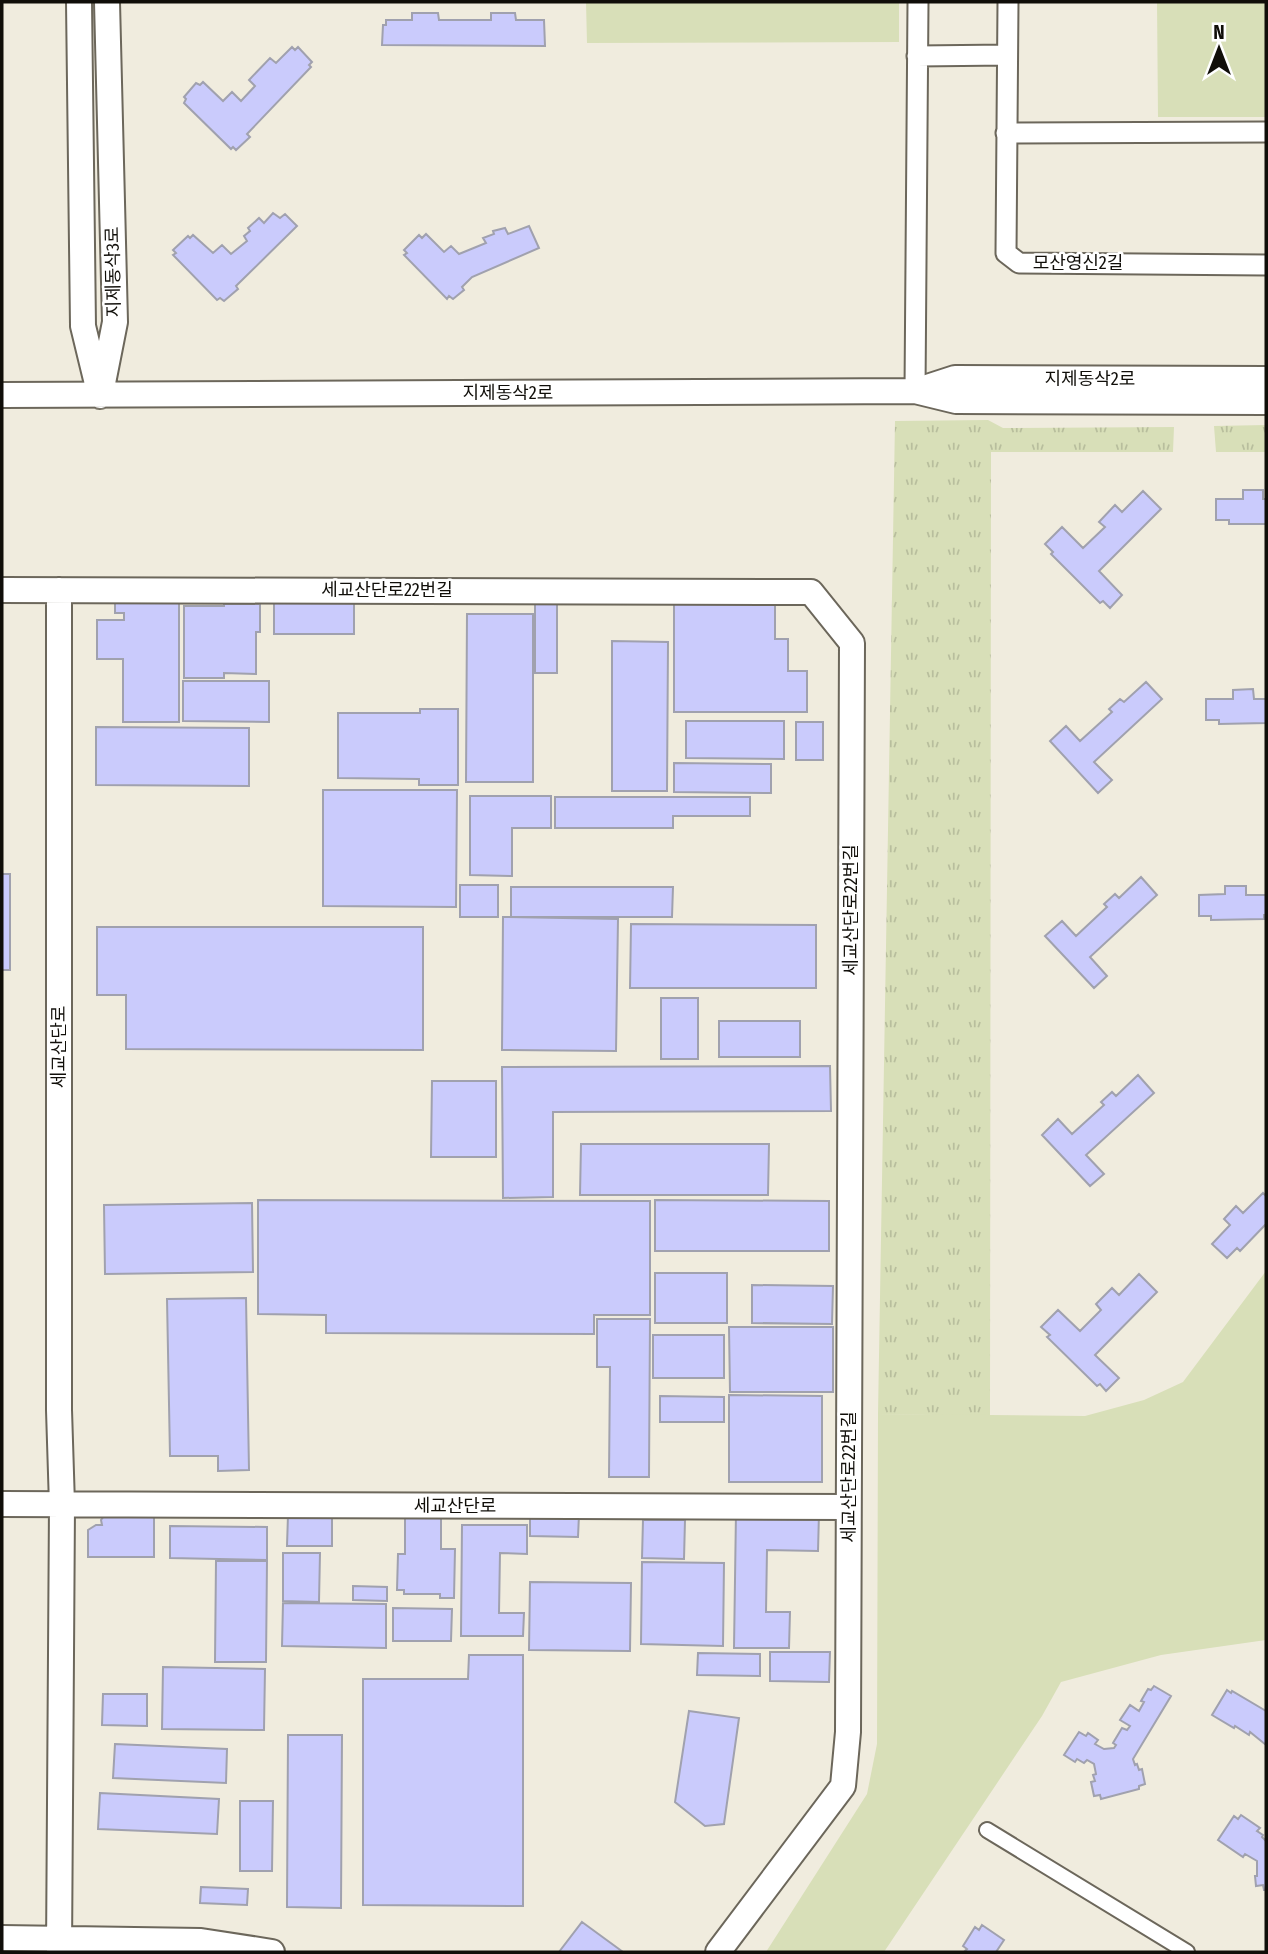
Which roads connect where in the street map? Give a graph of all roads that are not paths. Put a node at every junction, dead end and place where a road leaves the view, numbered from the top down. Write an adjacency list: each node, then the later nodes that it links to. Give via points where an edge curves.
1 (79, 2): 13 (street, 지제동삭3로, via 83,326)
2 (107, 2): 13 (street, 지제동삭3로, via 115,322)
3 (918, 2): 6 (street)
4 (1008, 2): 5 (street, 모산영신2길)
5 (1007, 55): 6 (street); 8 (street, 모산영신2길)
6 (917, 56): 11 (street)
7 (1266, 132): 8 (street)
8 (1006, 133): 9 (street, 모산영신2길, via 1006,253 1019,263)
9 (1266, 265)
10 (1266, 379): 11 (street, 지제동삭2로, via 955,378)
11 (915, 391): 13 (street, 지제동삭2로); 14 (street, 지제동삭2로, via 956,401)
12 (2, 395): 13 (street, 지제동삭2로)
13 (100, 396)
14 (1266, 402)
15 (2, 590): 16 (street)
16 (59, 590): 18 (street, 세교산단로); 19 (street, 세교산단로22번길, via 811,592 852,643)
17 (2, 1504): 18 (street, 세교산단로)
18 (62, 1504): 19 (street, 세교산단로); 22 (street, 세교산단로)
19 (848, 1507): 24 (street, 세교산단로22번길, via 848,1732 843,1786)
20 (987, 1830): 25 (street)
21 (2, 1938): 22 (street)
22 (59, 1945): 23 (street, via 201,1941)
23 (272, 1952)
24 (718, 1952)
25 (1187, 1952)

